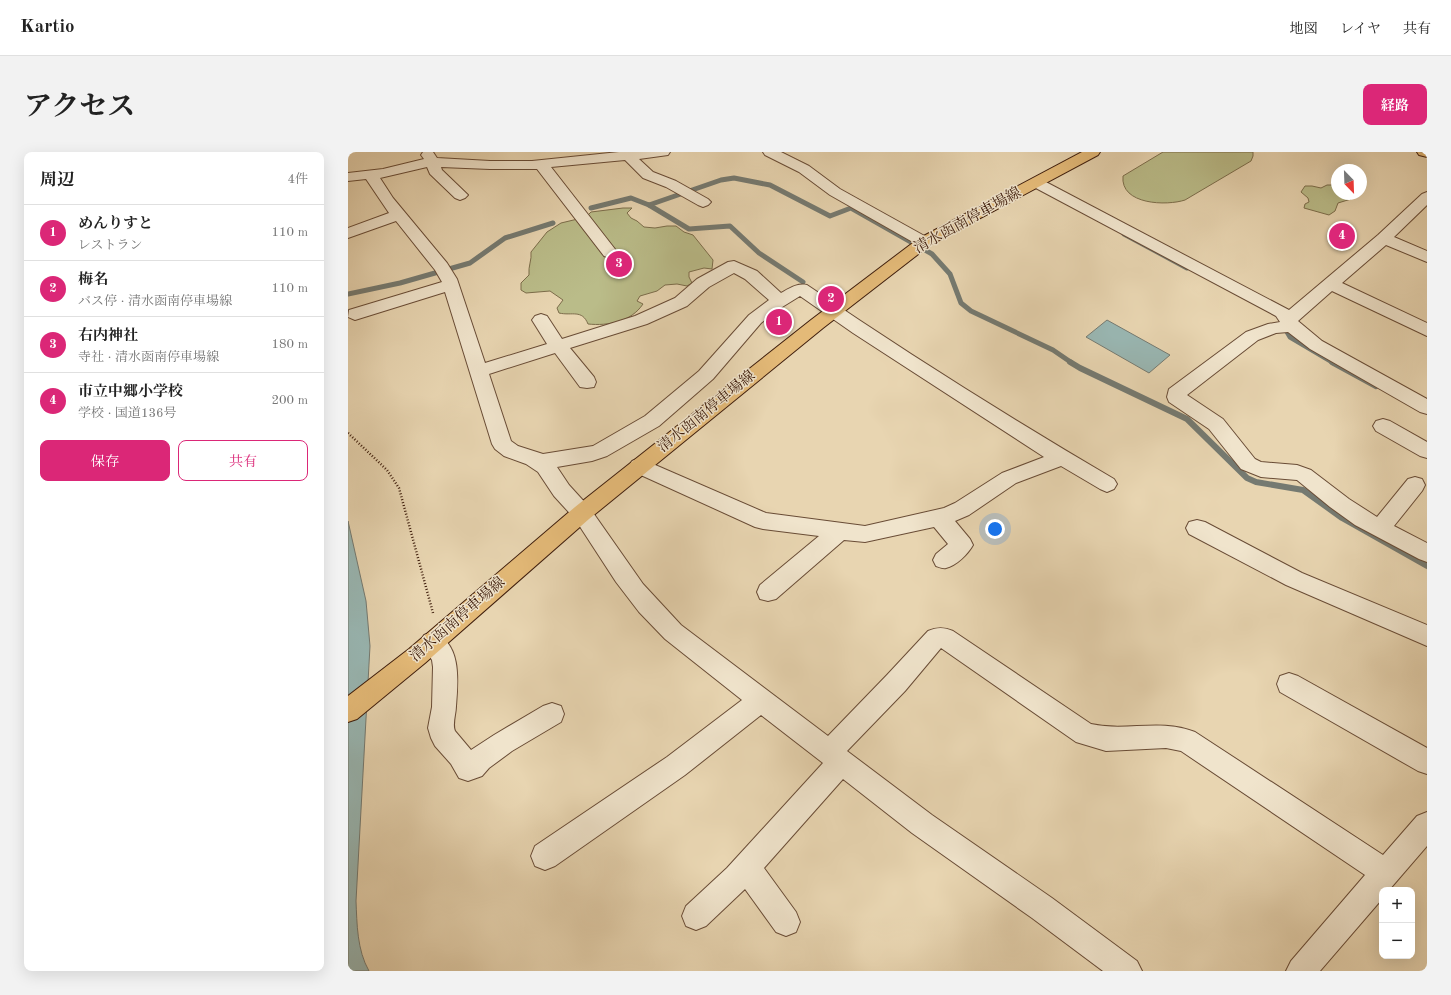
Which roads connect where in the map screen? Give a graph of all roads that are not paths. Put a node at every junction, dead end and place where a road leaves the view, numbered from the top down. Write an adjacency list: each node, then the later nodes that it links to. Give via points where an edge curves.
1 (663, 152): 7 (street)
2 (770, 152): 18 (street, via 804,169 835,192)
3 (1093, 152): 11 (main road, 清水函南停車場線)
4 (1424, 152): 5 (main road)
5 (1427, 153)
6 (430, 155): 8 (street, via 490,165); 9 (street, via 418,164); 12 (street, via 435,171)
7 (630, 156): 8 (street); 14 (street, via 648,175)
8 (541, 164): 19 (street)
9 (371, 174): 10 (street); 15 (street)
10 (348, 177)
11 (1037, 183): 18 (main road, 清水函南停車場線); 27 (street, via 1282,312)
12 (460, 194)
13 (1427, 197): 17 (street)
14 (703, 202)
15 (398, 215): 16 (street); 22 (street, via 441,267)
16 (348, 233)
17 (1384, 238): 20 (street); 21 (street)
18 (924, 242): 24 (main road, 清水函南停車場線)
19 (610, 254)
20 (1427, 257)
21 (1331, 284): 27 (street); 28 (street)
22 (451, 285): 25 (street); 30 (street)
23 (779, 300): 24 (street, via 800,289); 29 (street, via 751,275 734,266 703,283 681,302 647,317); 36 (street, via 755,319 706,375 652,421 592,454)
24 (833, 311): 35 (street); 37 (main road, 清水函南停車場線)
25 (355, 314)
26 (541, 320): 29 (street)
27 (1289, 324): 32 (street, via 1316,345); 43 (street, via 1252,336 1176,394 1176,398 1216,424 1248,464 1255,468 1292,471 1312,479 1342,506)
28 (1426, 328)
29 (557, 346): 30 (street); 31 (street)
30 (479, 371): 36 (street, via 502,444 508,450)
31 (587, 382)
32 (1427, 407)
33 (1383, 426): 34 (street)
34 (1427, 451)
35 (1063, 458): 38 (street); 41 (street, via 1009,478 962,509)
36 (540, 462): 40 (street, via 572,504)
37 (639, 466): 40 (main road, 清水函南停車場線); 44 (street, via 763,521)
38 (1107, 484)
39 (1415, 486): 43 (street)
40 (582, 512): 49 (main road, 清水函南停車場線); 51 (street, via 631,585 657,618)
41 (939, 518): 44 (street, via 865,534); 46 (street, via 962,545)
42 (1197, 528): 48 (street, via 1294,579)
43 (1380, 529): 45 (street)
44 (840, 531): 47 (street)
45 (1427, 553)
46 (944, 560)
47 (768, 592)
48 (1427, 636)
49 (429, 645): 52 (main road, 清水函南停車場線); 53 (street, via 443,656 445,667 441,728 444,738 460,755 468,769 503,743)
50 (1289, 684): 55 (street)
51 (760, 699): 54 (street); 57 (street, via 746,713 676,766)
52 (348, 711)
53 (552, 714)
54 (835, 757): 58 (street); 59 (street, via 936,638 945,638 1085,734 1106,739 1166,736 1186,740); 62 (street, via 922,824)
55 (1427, 762)
56 (1427, 825): 59 (street)
57 (545, 856)
58 (746, 867): 60 (street); 61 (street)
59 (1385, 873): 63 (street)
60 (696, 916)
61 (786, 922)
62 (1127, 971)
63 (1301, 971)

